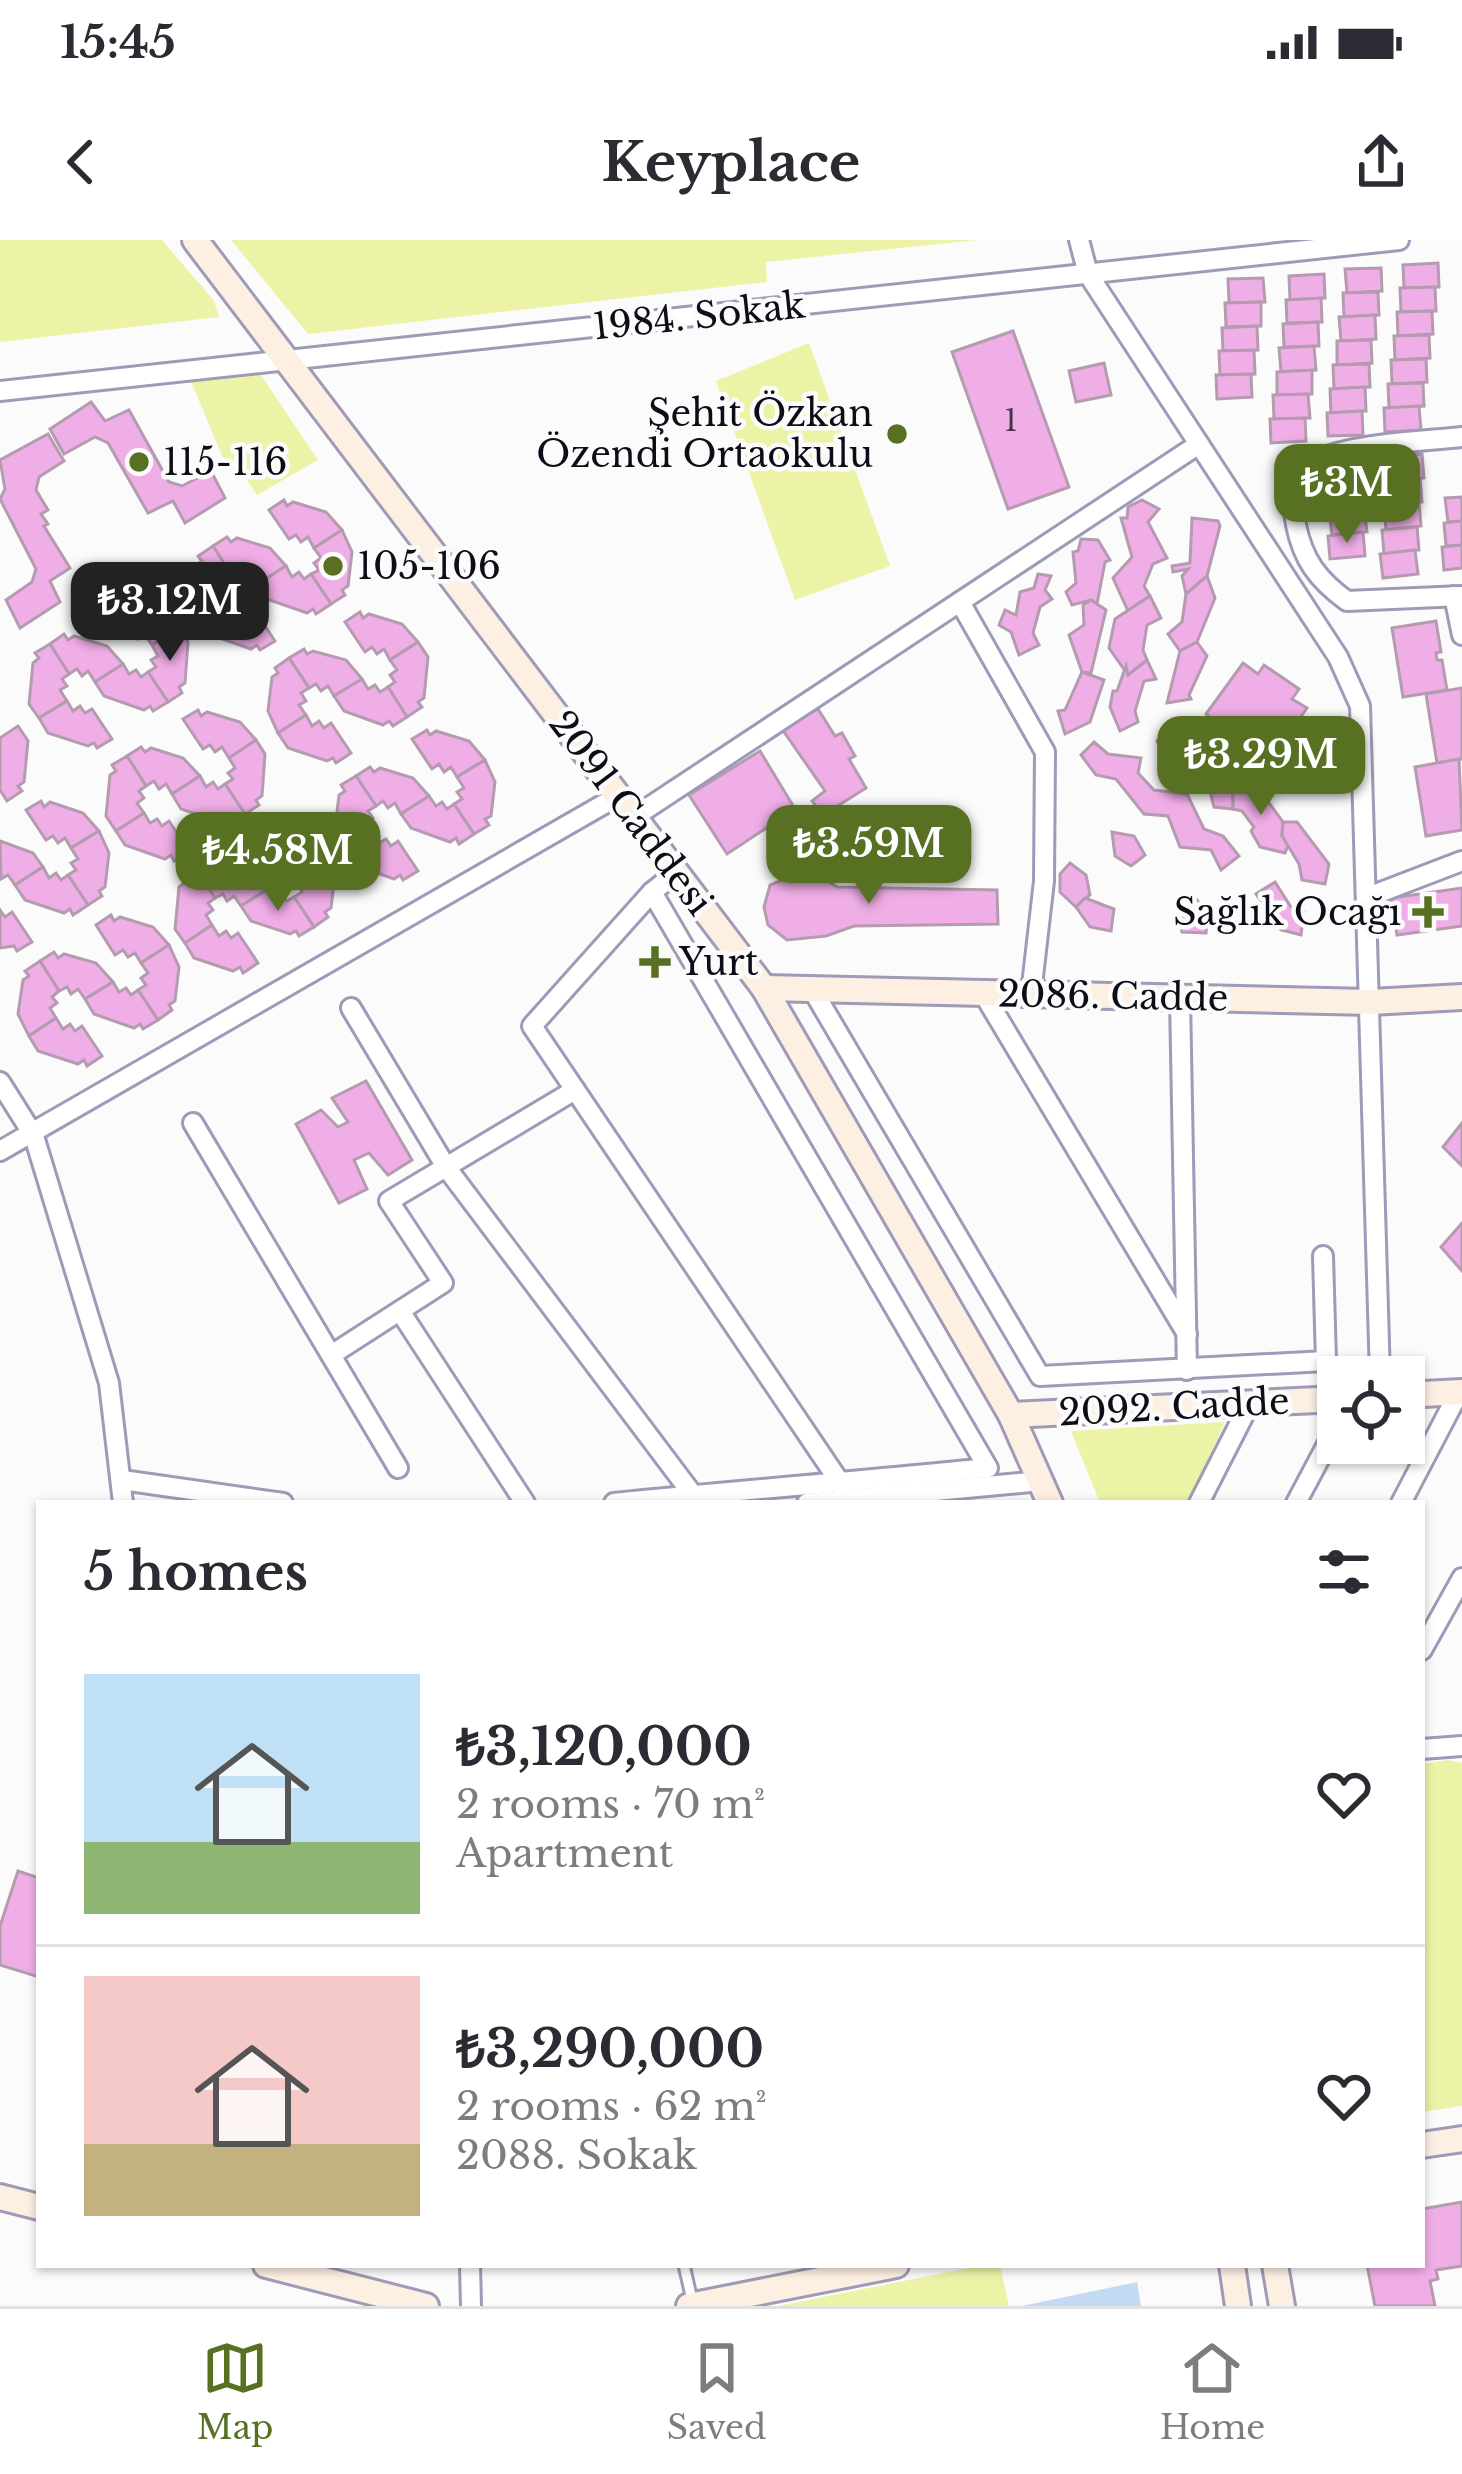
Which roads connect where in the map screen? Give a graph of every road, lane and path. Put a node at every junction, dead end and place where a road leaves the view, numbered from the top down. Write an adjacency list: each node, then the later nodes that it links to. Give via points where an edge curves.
1 (195, 240): 5 (street, 2091 Caddesi)
2 (1079, 240): 4 (street)
3 (1399, 240): 4 (street, 1984. Sokak)
4 (1088, 274): 5 (street, 1984. Sokak); 8 (street)
5 (286, 360): 6 (street, 1984. Sokak); 12 (street, 2091 Caddesi)
6 (0, 392)
7 (1462, 437): 9 (street, via 1322,454 1290,487 1300,546 1347,601)
8 (1199, 444): 10 (street); 17 (street, via 1354,687 1364,723)
9 (1458, 596): 11 (street)
10 (960, 602): 13 (street); 21 (street, via 1045,752 1044,881)
11 (1462, 635)
12 (618, 796): 13 (street, 2091 Caddesi); 29 (street)
13 (634, 817): 15 (street, 2091 Caddesi)
14 (1462, 861): 17 (street)
15 (676, 873): 16 (street); 18 (street, 2091 Caddesi)
16 (652, 892): 27 (street, via 532,1025); 46 (street, via 988,1468)
17 (1368, 896): 24 (street)
18 (764, 988): 19 (street, 2086. Cadde); 42 (street, 2091 Caddesi)
19 (812, 989): 20 (street, 2086. Cadde); 37 (street, via 1040,1376)
20 (982, 993): 21 (street, 2086. Cadde); 34 (street)
21 (1031, 994): 23 (street, 2086. Cadde)
22 (1462, 997): 24 (street, 2086. Cadde)
23 (1180, 998): 24 (street, 2086. Cadde); 34 (street)
24 (1371, 1002): 36 (street)
25 (351, 1008): 31 (street)
26 (0, 1082): 29 (street)
27 (575, 1090): 31 (street); 46 (street)
28 (193, 1123): 35 (street)
29 (34, 1136): 30 (street); 45 (street, via 109,1383)
30 (0, 1151)
31 (446, 1167): 33 (street, via 389,1201 443,1283); 48 (street)
32 (1323, 1256): 37 (street, via 1326,1361)
33 (400, 1310): 35 (street); 51 (street)
34 (1187, 1334): 37 (street)
35 (332, 1355): 44 (street)
36 (1379, 1356)
37 (1187, 1370)
38 (1460, 1392): 39 (street); 56 (street)
39 (1425, 1394)
40 (1317, 1400): 41 (street, 2092. Cadde)
41 (1250, 1403): 42 (street, 2092. Cadde); 54 (street)
42 (1010, 1415): 47 (street, 2091 Caddesi)
43 (1317, 1464): 55 (street)
44 (398, 1468)
45 (122, 1480): 49 (street); 50 (street)
46 (841, 1484): 48 (street)
47 (1046, 1492): 53 (street)
48 (693, 1495): 52 (street)
49 (123, 1500)
50 (262, 1500)
51 (524, 1500)
52 (644, 1500)
53 (880, 1500)
54 (1200, 1500)
55 (1299, 1500)
56 (1403, 1500)
57 (1462, 1578): 58 (street)
58 (1425, 1645)
59 (1462, 1746): 60 (street)
60 (1425, 1749)
61 (1462, 2139): 62 (street)
62 (1425, 2145)
63 (0, 2197): 64 (street)
64 (36, 2206)
65 (278, 2268): 71 (street)
66 (470, 2268): 72 (street)
67 (685, 2268): 73 (lane)
68 (881, 2268): 73 (street)
69 (1232, 2268): 74 (street)
70 (1276, 2268): 75 (street)
71 (426, 2306)
72 (471, 2306)
73 (691, 2306)
74 (1238, 2306)
75 (1282, 2306)

